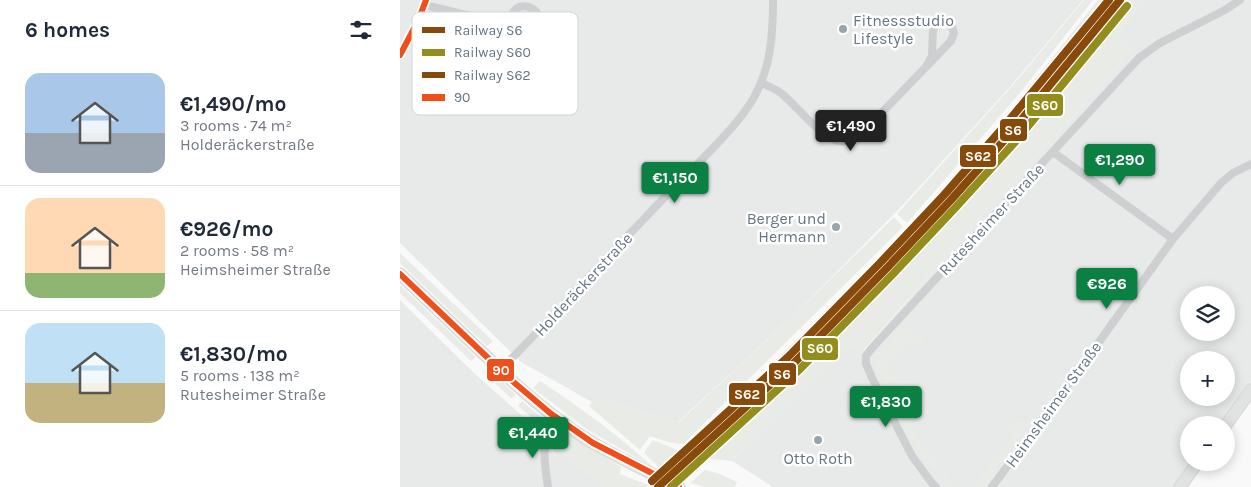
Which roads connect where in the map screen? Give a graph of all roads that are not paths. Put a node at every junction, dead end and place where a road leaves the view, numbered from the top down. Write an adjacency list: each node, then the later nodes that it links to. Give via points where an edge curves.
1 (773, 0): 8 (street, Holderäckerstraße, via 772,45)
2 (1240, 0): 9 (street, Rutesheimer Straße, via 1160,43 1139,58)
3 (426, 2): 4 (street)
4 (458, 12)
5 (412, 35): 6 (street)
6 (400, 55)
7 (926, 67): 7 (street, via 954,37 954,29 948,23 939,23 933,29 932,56); 8 (street, via 864,131 847,141 836,141 826,135 781,92)
8 (761, 83): 13 (street, Holderäckerstraße, via 743,114 722,138)
9 (1054, 152): 11 (street); 20 (street, Rutesheimer Straße, via 866,356 873,380 912,456)
10 (1251, 164): 11 (street, Heimsheimer Straße, via 1221,183)
11 (1173, 238): 21 (street, Heimsheimer Straße)
12 (400, 274): 13 (main road)
13 (500, 370): 16 (main road)
14 (1251, 390): 15 (main road)
15 (1232, 416)
16 (557, 419): 18 (street, via 547,437 545,449); 19 (main road, via 592,443)
17 (1192, 471): 22 (main road)
18 (548, 487)
19 (679, 487)
20 (936, 487)
21 (992, 487)
22 (1180, 487)

